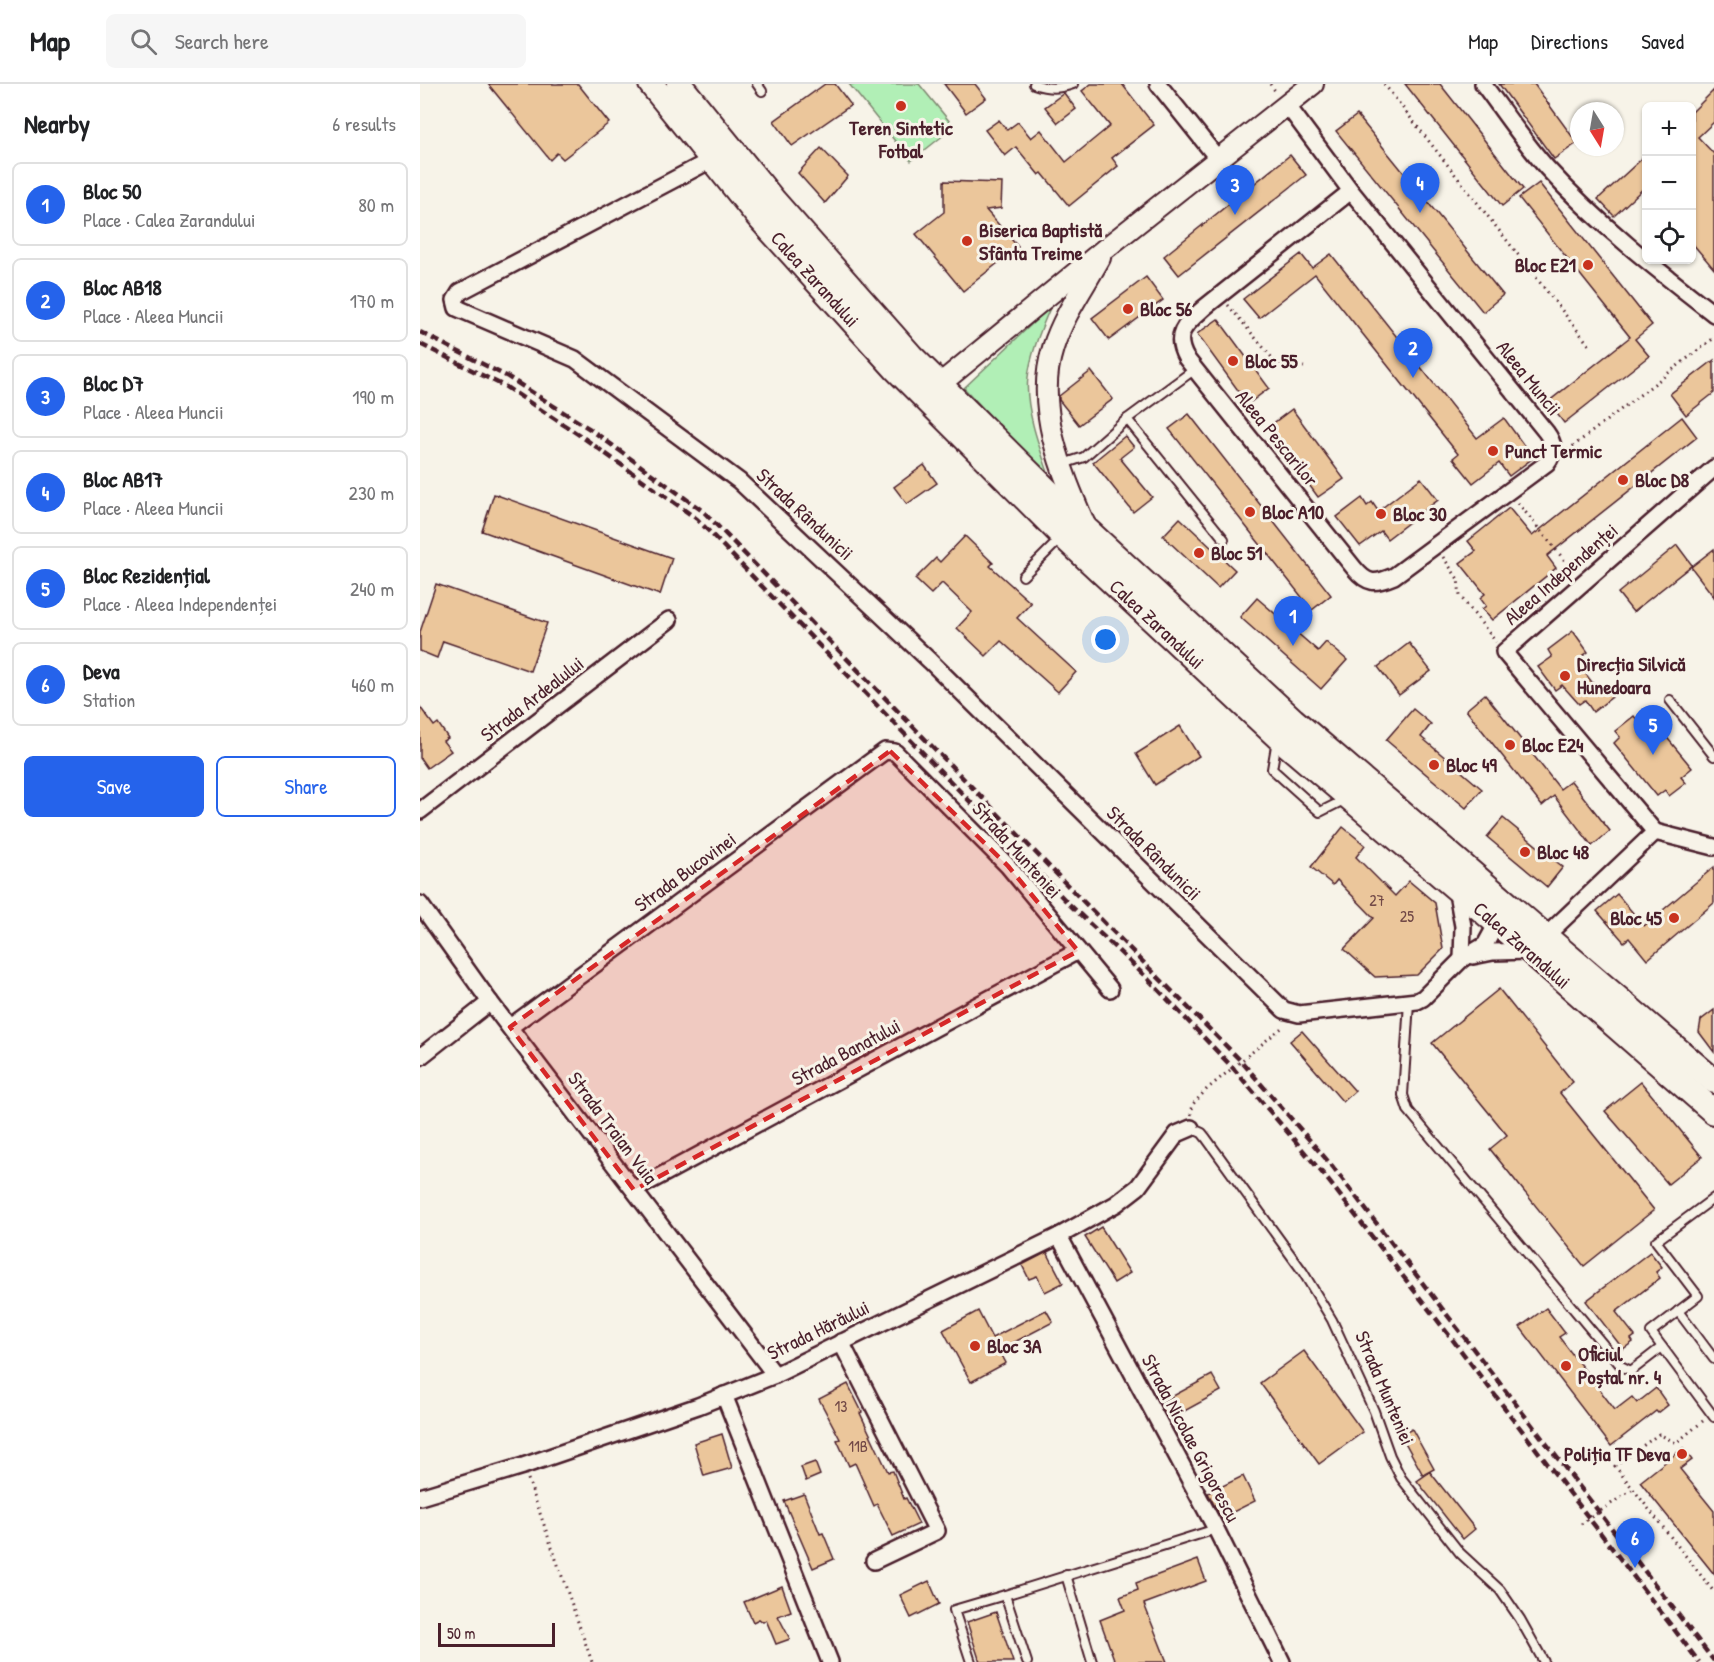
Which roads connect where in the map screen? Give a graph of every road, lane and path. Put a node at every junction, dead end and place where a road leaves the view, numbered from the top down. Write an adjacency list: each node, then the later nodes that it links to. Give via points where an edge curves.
1 (651, 84): 11 (main road, Calea Zarandului)
2 (679, 84): 20 (main road, Calea Zarandului, via 774,201 911,356)
3 (1034, 84): 4 (lane, via 1057,88)
4 (1072, 84)
5 (1158, 84): 10 (street)
6 (1313, 84): 9 (street)
7 (1384, 84): 17 (path)
8 (1482, 84): 15 (street, via 1546,167 1586,208 1656,270)
9 (1287, 105): 10 (street); 12 (street, Aleea Muncii)
10 (1218, 159): 13 (street)
11 (711, 160): 20 (main road, Calea Zarandului, via 757,215); 49 (street, Strada Rândunicii, via 460,292 455,300 457,308 575,359 739,481 930,661 1279,1007)
12 (1351, 191): 14 (street); 22 (street, Aleea Muncii, via 1546,432 1554,447)
13 (1106, 248): 20 (street); 23 (street, via 1059,333 1048,364 1050,424)
14 (1220, 295): 18 (path, via 1273,359); 19 (street, Aleea Pescarilor, via 1181,332 1182,350)
15 (1714, 314)
16 (1714, 338): 22 (path, via 1563,453)
17 (1589, 345)
18 (1304, 367)
19 (1195, 369): 21 (lane); 29 (street, Aleea Pescarilor, via 1361,577 1380,582 1395,576)
20 (931, 391): 26 (main road, Calea Zarandului); 27 (main road, Calea Zarandului)
21 (1127, 419): 23 (lane, via 1084,457); 28 (lane)
22 (1552, 456): 25 (street)
23 (1061, 465): 26 (street)
24 (1714, 468): 31 (street, Aleea Independenței)
25 (1508, 492): 29 (street); 31 (path)
26 (1087, 530): 42 (main road, Calea Zarandului)
27 (1063, 536): 30 (lane); 40 (main road, Calea Zarandului, via 1277,736)
28 (1224, 539)
29 (1435, 546): 33 (path, via 1458,579 1460,596)
30 (1023, 576)
31 (1583, 583): 33 (street, Aleea Independenței)
32 (669, 620): 37 (street, Strada Ardealului)
33 (1504, 652): 38 (street, Aleea Independenței)
34 (1670, 700): 36 (lane)
35 (885, 751): 44 (street, Strada Munteniei, via 895,752 1008,866); 50 (street, Strada Bucovinei)
36 (1714, 756)
37 (420, 811)
38 (1655, 832): 39 (street); 43 (street)
39 (1714, 847)
40 (1456, 888): 42 (main road, Calea Zarandului); 45 (street, via 1463,926)
41 (420, 904): 47 (street, Strada Traian Vuia)
42 (1504, 915): 43 (main road, Calea Zarandului); 45 (street, via 1474,935)
43 (1538, 944): 45 (street); 52 (main road, Calea Zarandului); 53 (main road, Calea Zarandului)
44 (1078, 951): 46 (street, Strada Munteniei); 55 (street, Strada Banatului)
45 (1462, 958): 48 (street, via 1423,998)
46 (1110, 989)
47 (490, 1002): 50 (street, Strada Traian Vuia); 51 (street)
48 (1409, 1002): 49 (street); 60 (lane, via 1403,1095 1408,1110 1621,1366 1631,1371)
49 (1299, 1014): 54 (path, via 1196,1100 1191,1109)
50 (510, 1027): 55 (street, Strada Traian Vuia)
51 (420, 1057)
52 (1714, 1081)
53 (1714, 1112)
54 (1191, 1128): 57 (street, Strada Hărăului, via 1173,1138 1130,1195); 80 (lane, Strada Munteniei, via 1206,1138 1303,1272 1332,1320 1401,1478 1460,1553 1500,1590)
55 (634, 1190): 62 (street, Strada Traian Vuia)
56 (1714, 1198): 58 (lane, via 1656,1240 1698,1296)
57 (1059, 1236): 59 (street, Strada Hărăului); 69 (street, Strada Nicolae Grigorescu)
58 (1678, 1311): 60 (lane, via 1651,1332); 61 (lane)
59 (842, 1342): 62 (street, Strada Hărăului); 70 (street, via 937,1531)
60 (1662, 1347): 64 (lane)
61 (1714, 1359)
62 (774, 1375): 63 (street, Strada Hărăului)
63 (724, 1395): 65 (street, Strada Hărăului); 75 (street)
64 (1713, 1415): 66 (path, via 1676,1443 1659,1434 1615,1466)
65 (523, 1466): 67 (street, Strada Hărăului); 74 (path)
66 (1633, 1489): 68 (path); 72 (path)
67 (420, 1497)
68 (1581, 1524)
69 (1216, 1529): 71 (lane); 79 (street, Strada Nicolae Grigorescu)
70 (874, 1561)
71 (1066, 1575): 73 (lane); 78 (lane)
72 (1714, 1592)
73 (1005, 1595): 76 (lane, via 954,1610); 77 (lane)
74 (592, 1662)
75 (830, 1662)
76 (971, 1662)
77 (1027, 1662)
78 (1092, 1662)
79 (1282, 1662)
80 (1544, 1662)

